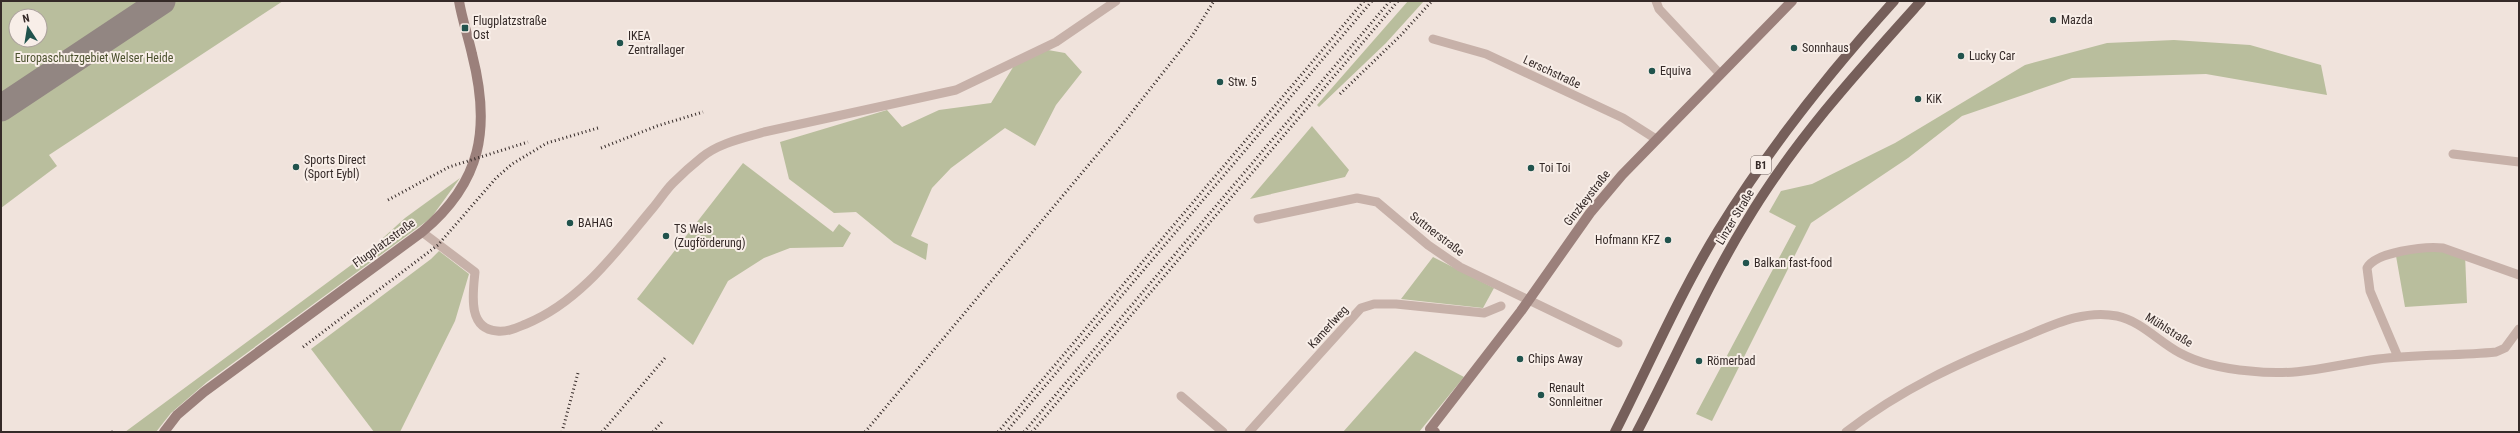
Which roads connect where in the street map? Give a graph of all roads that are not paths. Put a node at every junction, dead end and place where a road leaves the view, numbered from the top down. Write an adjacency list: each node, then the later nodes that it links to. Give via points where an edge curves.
1 (459, 1): 13 (street, Flugplatzstraße, via 481,96 482,125 474,164 459,193 438,219)
2 (1116, 1): 13 (street, via 1056,42 956,90 764,132 733,141 704,155 672,184 605,266 562,305 505,332 491,331 481,325 475,316 472,296 475,272)
3 (1656, 1): 8 (street, via 1659,9)
4 (1792, 1): 8 (street, Ginzkeystraße)
5 (1894, 1): 25 (main road, Linzer Straße / B1, via 1816,91 1756,171 1717,232)
6 (1921, 1): 26 (main road, Linzer Straße / B1, via 1826,109 1789,157 1745,222)
7 (1433, 40): 9 (street, Lerschstraße, via 1486,54 1623,118)
8 (1720, 74): 9 (street, Ginzkeystraße)
9 (1656, 139): 15 (street, Ginzkeystraße, via 1590,213)
10 (2453, 154): 11 (street)
11 (2519, 162)
12 (1258, 219): 15 (street, Suttnerstraße, via 1357,198 1377,202 1460,267)
13 (422, 232): 22 (street, Flugplatzstraße, via 204,392 177,415)
14 (2519, 275): 19 (street, via 2431,246 2376,257 2367,268 2370,291)
15 (1529, 299): 18 (street, Suttnerstraße); 21 (street, Ginzkeystraße)
16 (1501, 306): 24 (street, Kamerlweg, via 1484,313 1396,304 1374,304 1361,308)
17 (2519, 329): 19 (street, Mühlstraße, via 2505,348 2496,352)
18 (1618, 343)
19 (2398, 357): 27 (street, Mühlstraße, via 2305,373 2281,374 2227,369 2180,354 2134,322 2101,314 2082,315 1972,358 1930,378 1873,411)
20 (1181, 396): 23 (street)
21 (1431, 431)
22 (164, 432)
23 (1223, 432)
24 (1249, 432)
25 (1615, 432)
26 (1637, 432)
27 (1846, 432)

